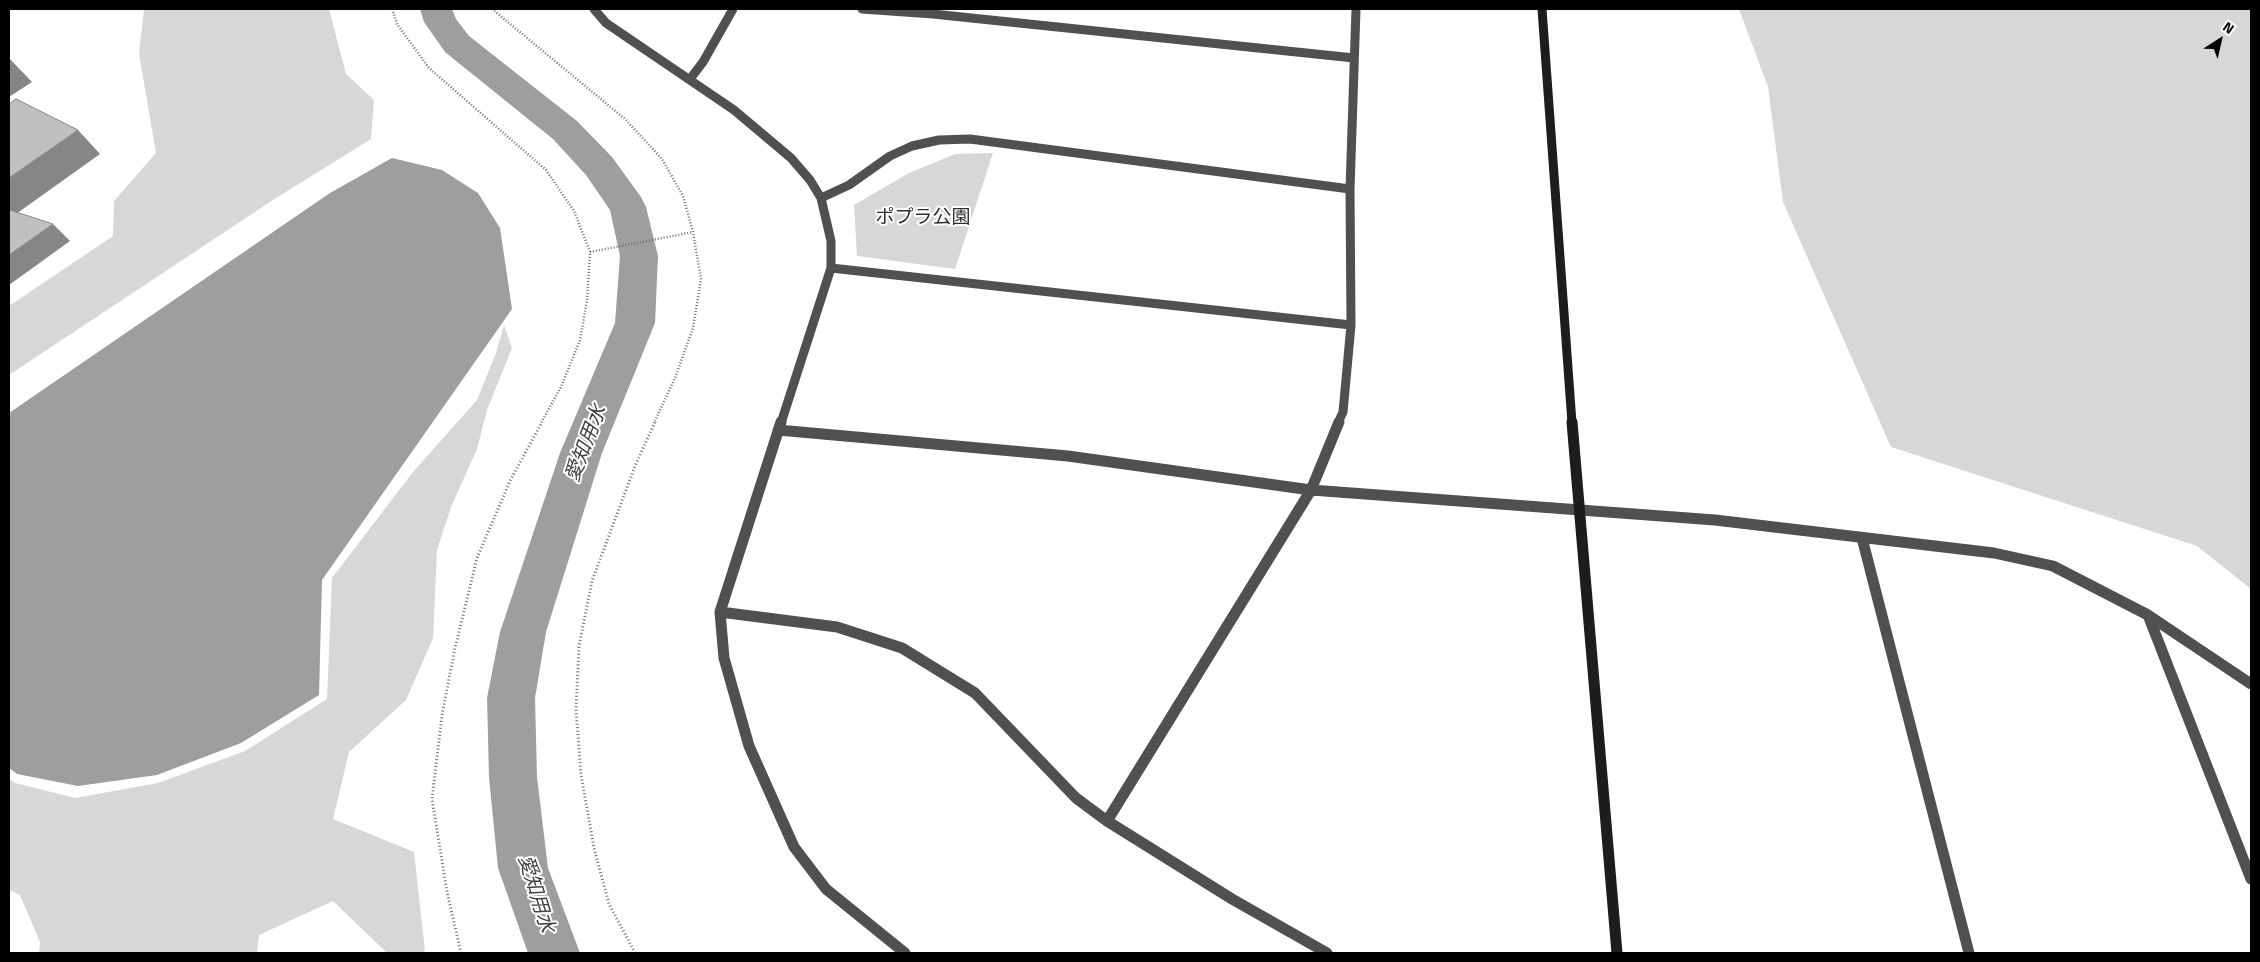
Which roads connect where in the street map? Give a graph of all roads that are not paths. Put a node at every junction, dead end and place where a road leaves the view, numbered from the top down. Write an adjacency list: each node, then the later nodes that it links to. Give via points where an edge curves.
1 (594, 9): 7 (street, via 606,23)
2 (733, 9): 7 (street, via 703,62)
3 (862, 9): 6 (street)
4 (1356, 9): 6 (street)
5 (1542, 9): 14 (street)
6 (1354, 58): 8 (street)
7 (690, 78): 9 (street, via 791,158)
8 (1350, 189): 9 (street, via 970,139 939,140 912,146 890,156 849,185); 11 (street)
9 (821, 198): 10 (street, via 831,241)
10 (831, 268): 11 (street); 12 (street)
11 (1351, 325): 13 (street, via 1343,412)
12 (778, 430): 13 (street, via 1068,456); 16 (street)
13 (1312, 490): 14 (street); 19 (street)
14 (1578, 509): 15 (street, via 1715,520); 23 (street)
15 (1862, 538): 17 (street, via 1994,553 2053,566); 24 (street)
16 (720, 612): 19 (street, via 837,627 902,648 975,693 1076,798); 21 (street, via 724,658 749,746 794,847 826,889)
17 (2148, 615): 18 (street); 20 (street)
18 (2251, 684)
19 (1107, 821): 22 (street, via 1232,899)
20 (2251, 879)
21 (905, 953)
22 (1327, 953)
23 (1617, 953)
24 (1969, 953)

